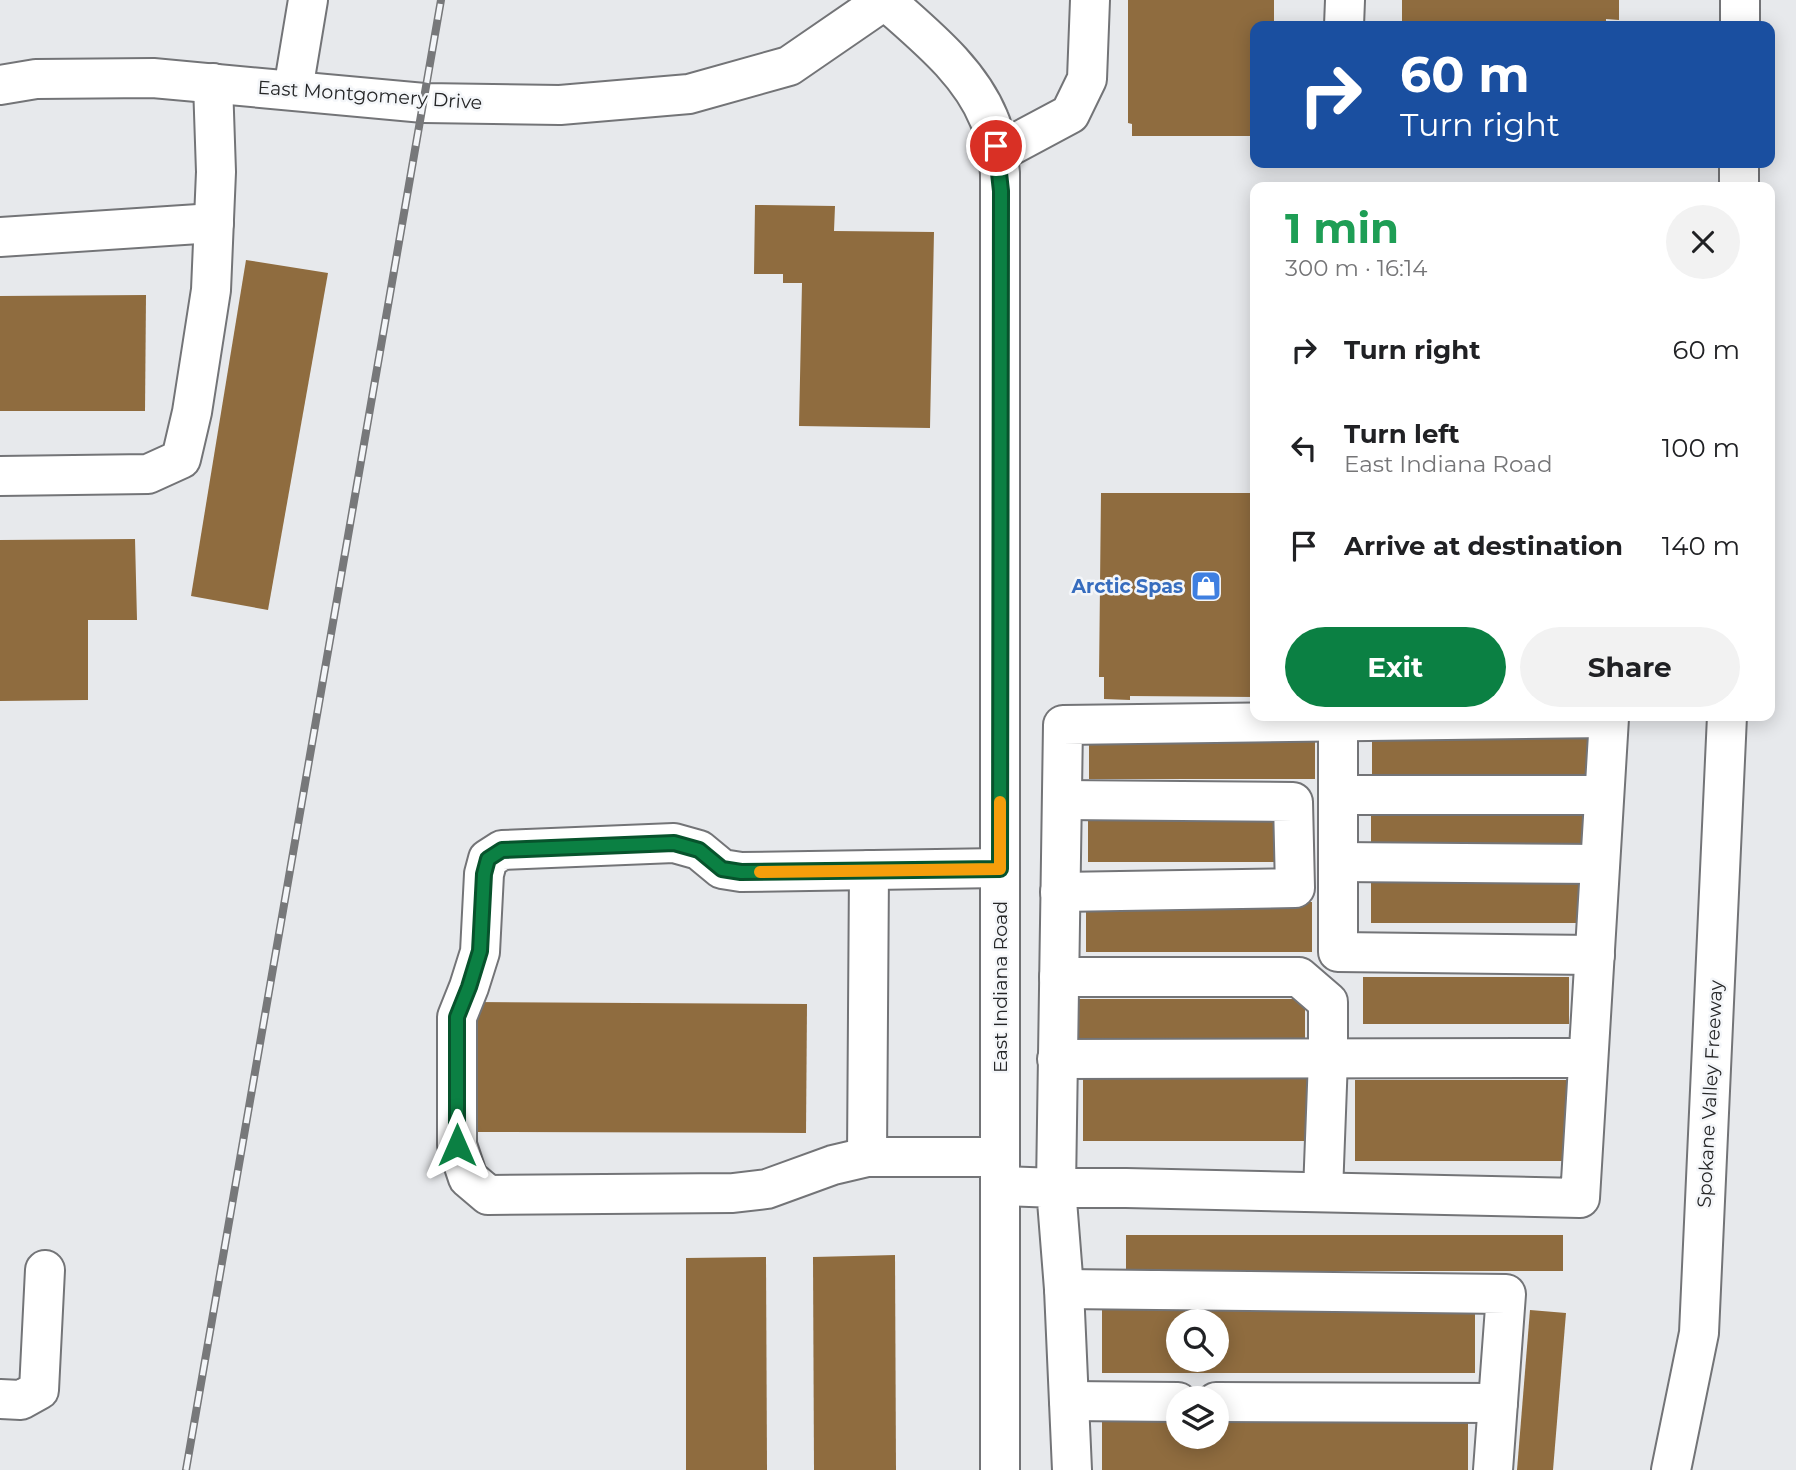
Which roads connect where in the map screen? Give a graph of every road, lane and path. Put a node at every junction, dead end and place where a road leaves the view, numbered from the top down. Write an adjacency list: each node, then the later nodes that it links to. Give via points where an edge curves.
1 (308, 0): 10 (main road)
2 (885, 0): 10 (main road, East Montgomery Drive, via 789,66 689,94 560,105 424,103); 11 (main road, East Indiana Road, via 931,42 978,96)
3 (1090, 0): 11 (main road, via 1087,79 1070,114)
4 (1345, 0): 6 (main road)
5 (1740, 0): 7 (main road)
6 (1344, 21)
7 (1740, 21)
8 (212, 83): 9 (main road, East Montgomery Drive, via 36,79); 10 (main road, East Montgomery Drive); 12 (main road)
9 (0, 85)
10 (293, 90)
11 (998, 153): 23 (main road, East Indiana Road)
12 (214, 223): 13 (main road); 14 (main road, via 211,290 181,459 148,474)
13 (0, 237)
14 (0, 476)
15 (1338, 721): 19 (main road); 20 (main road, via 1063,725)
16 (1609, 721): 18 (main road)
17 (1727, 721): 45 (main road, Spokane Valley Freeway, via 1699,1333)
18 (1604, 794): 19 (main road); 22 (main road)
19 (1338, 795): 21 (main road)
20 (1062, 800): 25 (main road); 25 (main road, via 1293,802 1295,888)
21 (1338, 862): 22 (main road); 26 (main road, via 1338,952)
22 (1600, 864): 26 (main road)
23 (1000, 869): 24 (main road); 32 (main road, East Indiana Road)
24 (869, 870): 31 (main road); 31 (main road, via 741,872 722,869 699,850 674,843 502,850 488,859 480,951 457,1017 457,1145 468,1178 488,1195 733,1193 767,1189)
25 (1060, 892): 27 (main road)
26 (1595, 955): 28 (main road)
27 (1059, 976): 29 (main road); 30 (main road, via 1299,977 1328,1002)
28 (1588, 1058): 30 (main road); 34 (main road, via 1580,1198)
29 (1057, 1059): 30 (main road); 33 (main road)
30 (1328, 1059): 34 (main road)
31 (867, 1157): 32 (main road)
32 (1000, 1171): 33 (main road); 42 (main road, East Indiana Road)
33 (1056, 1188): 34 (main road); 36 (main road)
34 (1324, 1192)
35 (45, 1270): 37 (main road, via 39,1390 21,1400)
36 (1064, 1289): 38 (main road); 41 (main road, via 1506,1294)
37 (0, 1399)
38 (1069, 1401): 39 (main road); 43 (main road)
39 (1166, 1402)
40 (1229, 1402): 41 (main road)
41 (1498, 1403): 44 (main road)
42 (1000, 1470)
43 (1072, 1470)
44 (1493, 1470)
45 (1671, 1470)

